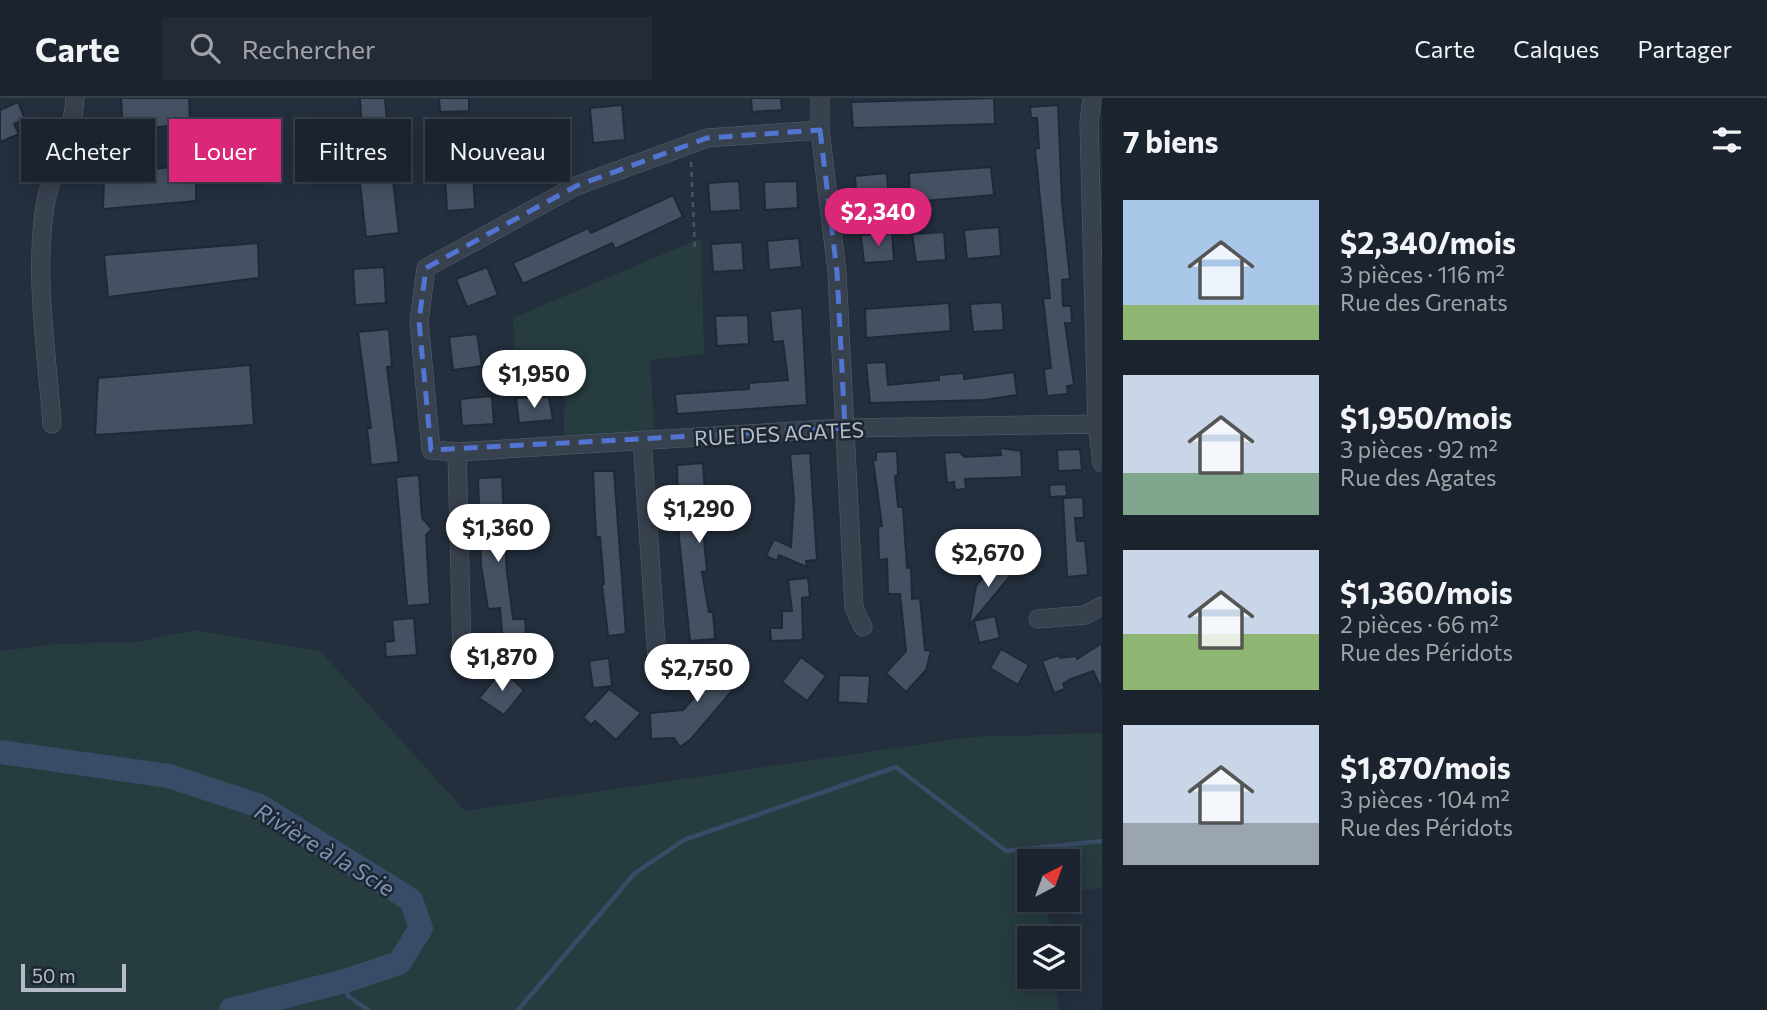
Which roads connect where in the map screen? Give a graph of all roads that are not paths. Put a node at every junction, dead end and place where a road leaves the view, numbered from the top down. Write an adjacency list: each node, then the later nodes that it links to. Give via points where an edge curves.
1 (75, 98): 6 (street, via 74,122 46,202 40,245)
2 (820, 98): 4 (street)
3 (1092, 98): 5 (street, via 1089,123)
4 (820, 130): 7 (street, via 838,272); 9 (street, via 707,138 576,186 426,268 419,321 431,450)
5 (1100, 424): 7 (street, RUE DES AGATES); 10 (street)
6 (52, 425)
7 (845, 428): 8 (street, RUE DES AGATES); 13 (street, via 854,608)
8 (642, 440): 9 (street, RUE DES AGATES); 15 (street)
9 (457, 452): 14 (street)
10 (1102, 463)
11 (1102, 606): 12 (street, via 1085,615)
12 (1038, 619)
13 (863, 627)
14 (462, 654)
15 (658, 673)

